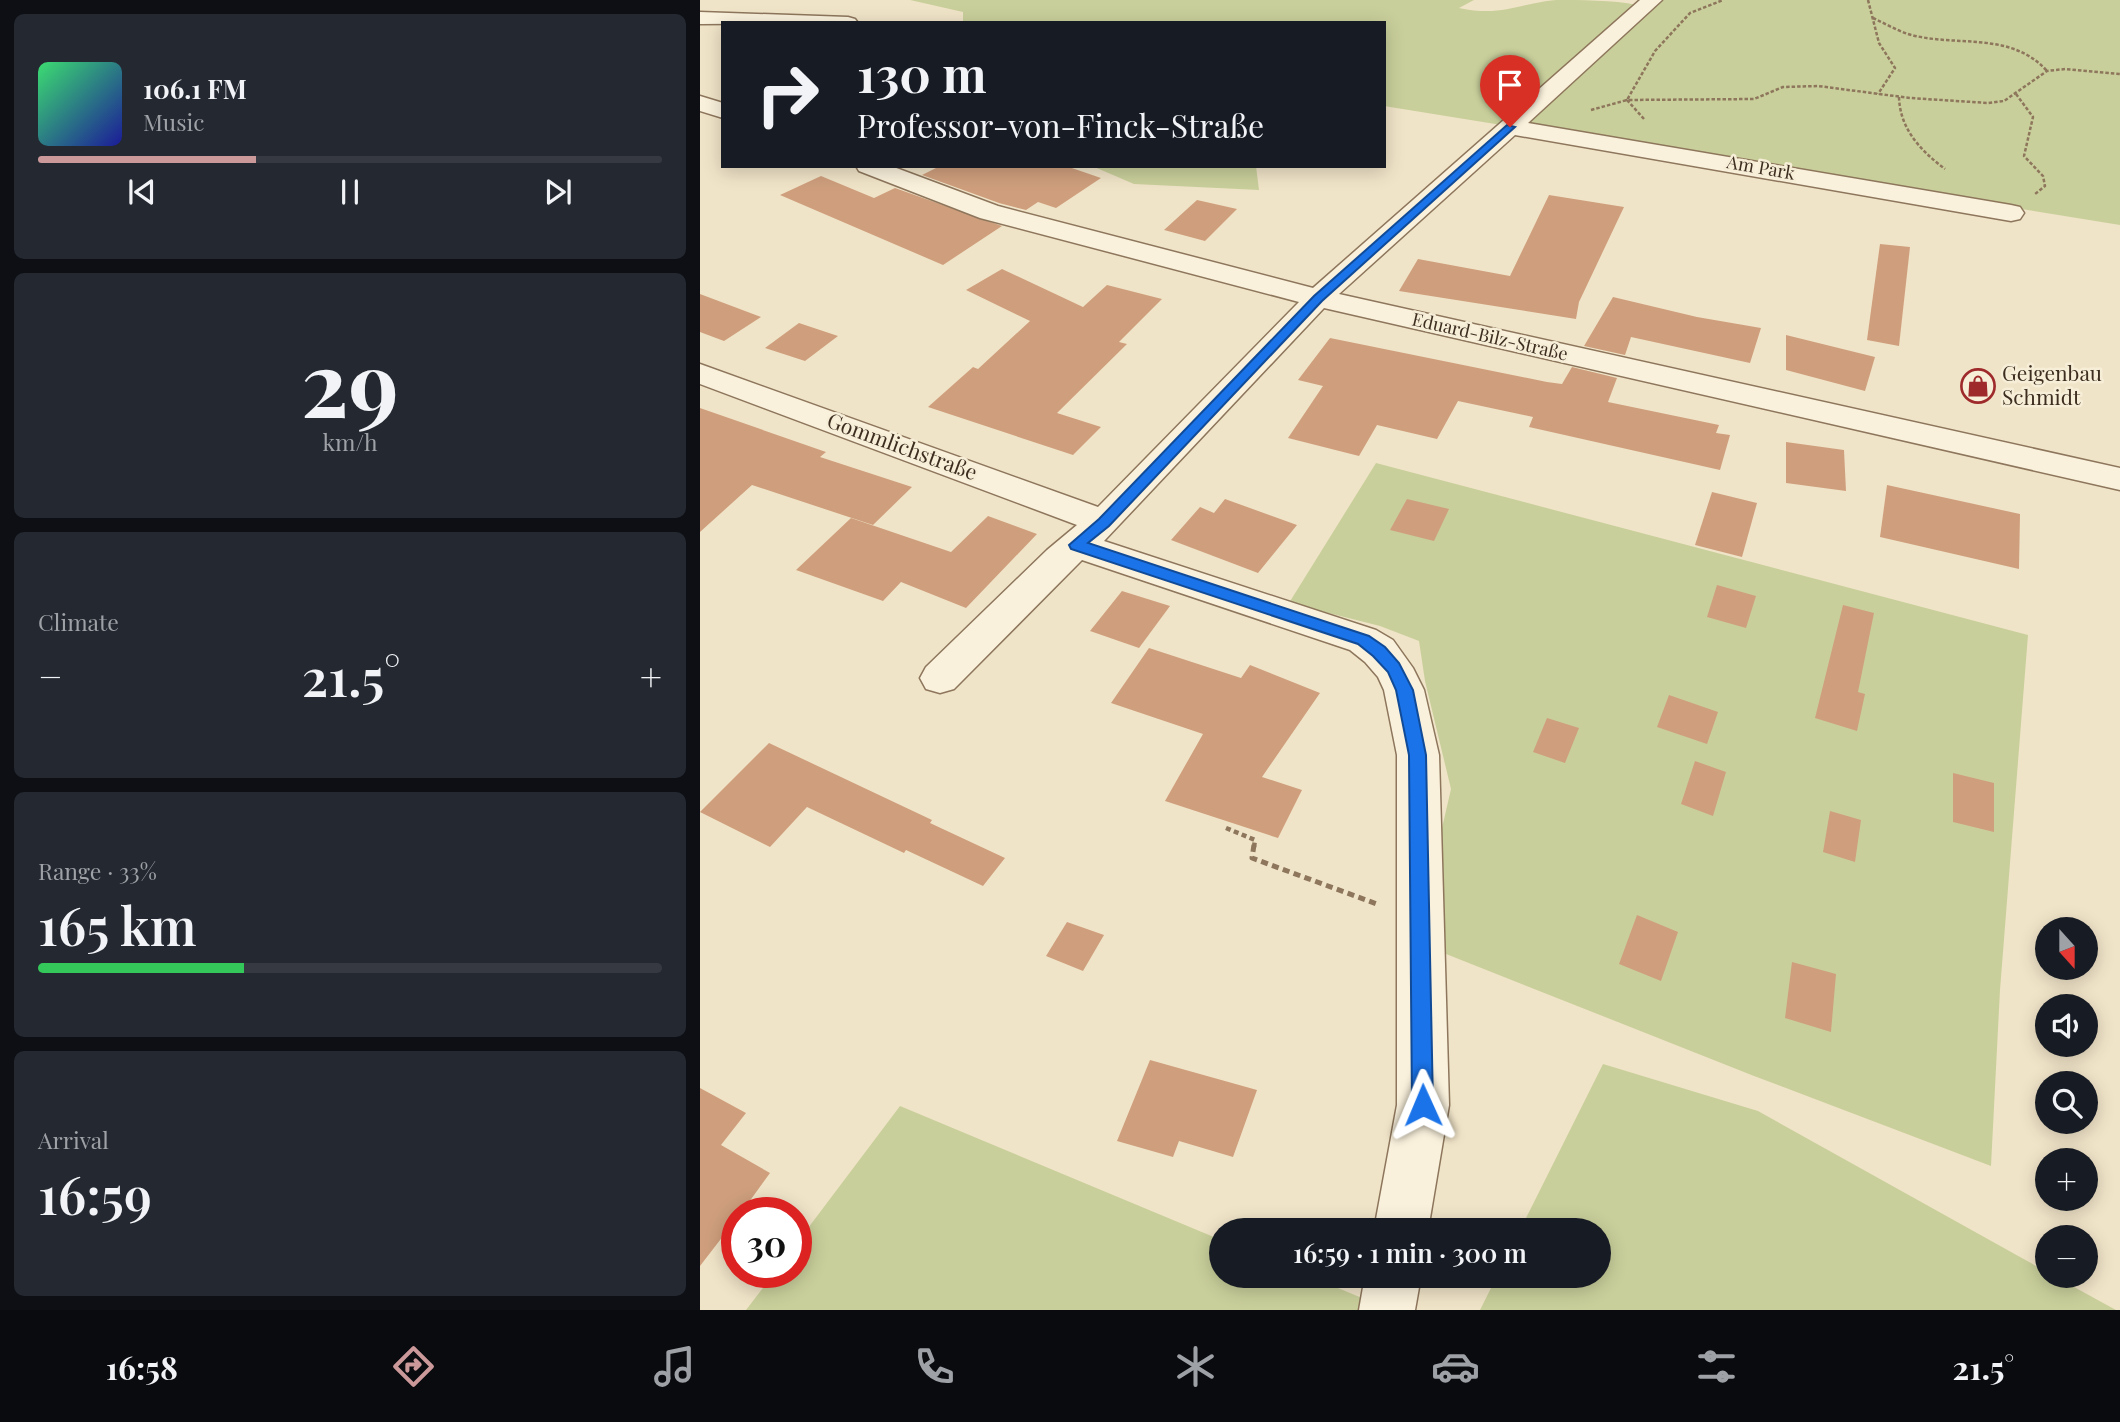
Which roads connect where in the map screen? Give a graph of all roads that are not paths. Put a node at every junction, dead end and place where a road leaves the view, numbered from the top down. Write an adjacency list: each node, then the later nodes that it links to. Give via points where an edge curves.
1 (758, 0): 3 (street)
2 (1652, 0): 8 (street)
3 (700, 5)
4 (700, 19): 5 (street)
5 (774, 21)
6 (700, 103): 7 (street)
7 (721, 110)
8 (1519, 119): 10 (street, Am Park); 11 (street)
9 (873, 168): 11 (street, Eduard-Bilz-Straße, via 989,212)
10 (2011, 213)
11 (1318, 299): 13 (street, Eduard-Bilz-Straße); 14 (street)
12 (700, 373): 14 (street, Gommlichstraße)
13 (2120, 479)
14 (1090, 534): 15 (street); 16 (street, Gommlichstraße, via 1363,640 1394,668 1405,690 1418,755 1423,1105)
15 (940, 678)
16 (1403, 1218)
17 (1391, 1288): 18 (street)
18 (1387, 1310)

